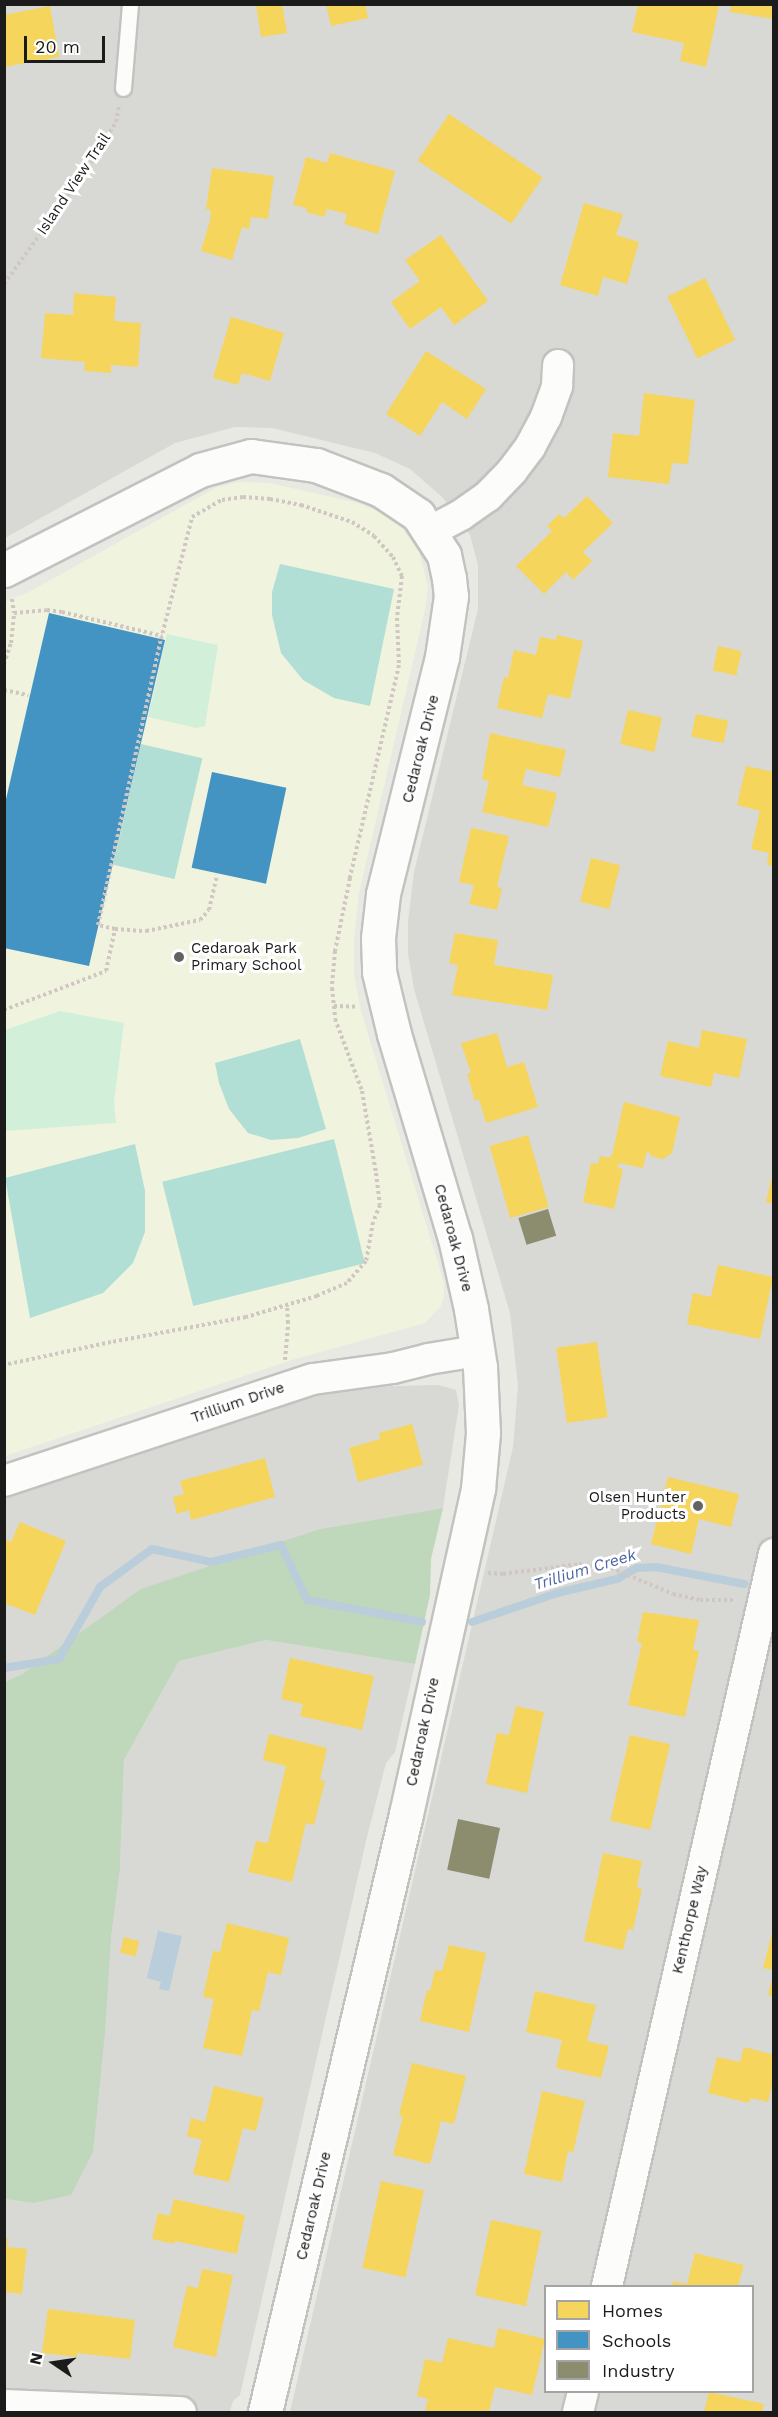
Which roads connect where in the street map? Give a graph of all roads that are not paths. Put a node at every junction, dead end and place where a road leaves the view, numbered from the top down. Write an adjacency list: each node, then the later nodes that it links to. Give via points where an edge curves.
1 (130, 4): 2 (lane)
2 (123, 88)
3 (558, 365): 4 (street, via 557,386 546,417 512,471 488,496)
4 (431, 531): 5 (street, Cedaroak Drive, via 418,515 361,481 316,465 251,456 200,470); 6 (street, Cedaroak Drive, via 444,555 451,596 432,704 383,894 379,972 455,1238)
5 (8, 584)
6 (478, 1351): 7 (street, Trillium Drive, via 313,1379); 13 (street, Cedaroak Drive, via 483,1433 478,1489)
7 (4, 1481)
8 (774, 1554): 9 (street, Kenthorpe Way)
9 (607, 2285)
10 (583, 2393): 14 (street)
11 (4, 2405): 12 (street)
12 (181, 2412)
13 (265, 2412)
14 (578, 2412)

